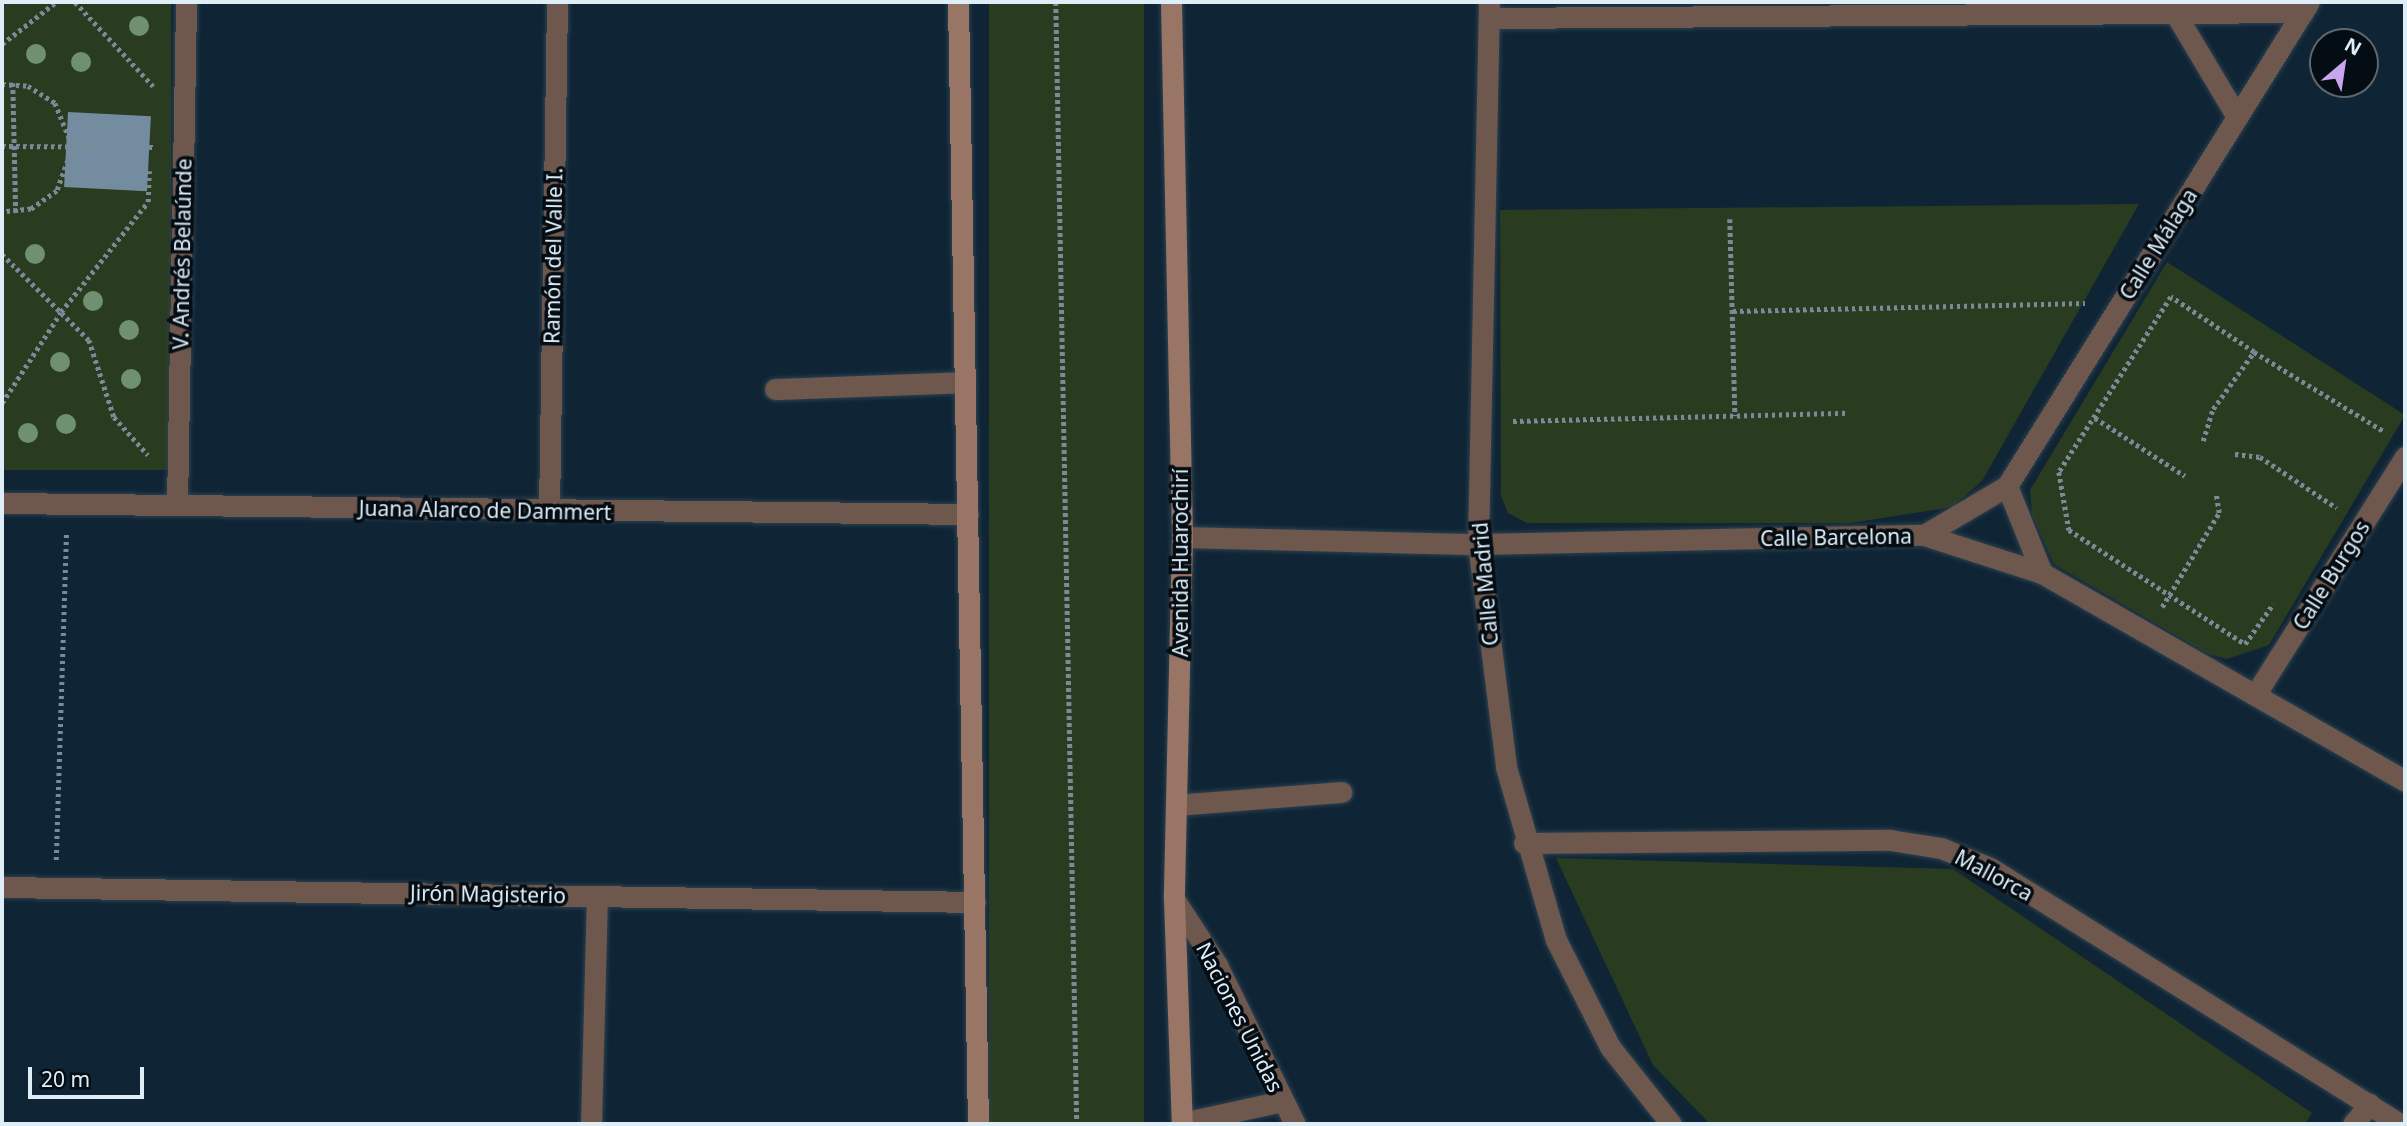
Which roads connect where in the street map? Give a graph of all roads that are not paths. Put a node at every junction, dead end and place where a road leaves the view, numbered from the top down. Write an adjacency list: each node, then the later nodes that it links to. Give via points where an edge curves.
1 (186, 2): 14 (street, V. Andrés Belaúnde)
2 (557, 2): 15 (street, Ramón del Valle I.)
3 (958, 2): 9 (main road)
4 (1171, 2): 18 (main road, Avenida Huarochirí)
5 (2306, 7): 7 (street); 8 (street, Calle Málaga)
6 (1489, 10): 7 (street); 19 (street, Calle Madrid)
7 (2175, 13): 8 (street)
8 (2237, 117): 12 (street, Calle Málaga)
9 (965, 382): 10 (street); 16 (main road)
10 (775, 389)
11 (2405, 457): 21 (street, Calle Burgos)
12 (2007, 486): 17 (street, Calle Barcelona); 20 (street)
13 (2, 503): 14 (street, Juana Alarco de Dammert)
14 (177, 505): 15 (street, Juana Alarco de Dammert)
15 (549, 511): 16 (street, Juana Alarco de Dammert)
16 (968, 514): 29 (main road)
17 (1924, 536): 19 (street, Calle Barcelona); 20 (street)
18 (1182, 537): 19 (street, Calle Barcelona); 24 (main road, Avenida Huarochirí)
19 (1478, 544): 25 (street, Calle Madrid, via 1506,767)
20 (2042, 573): 21 (street)
21 (2257, 692): 22 (street)
22 (2405, 781)
23 (1341, 792): 24 (street)
24 (1177, 805): 28 (main road, Avenida Huarochirí)
25 (1524, 843): 31 (street, Mallorca, via 1890,840 1941,848 1990,868); 36 (street, Calle Madrid, via 1556,940 1604,1035)
26 (2, 887): 27 (street, Jirón Magisterio)
27 (597, 896): 29 (street, Jirón Magisterio); 32 (street)
28 (1174, 899): 30 (street, Naciones Unidas, via 1217,965); 34 (main road, Avenida Huarochirí)
29 (975, 902): 33 (main road)
30 (1283, 1101): 34 (street, Naciones Unidas); 35 (street, Naciones Unidas)
31 (2370, 1104): 37 (street); 38 (street, Mallorca)
32 (591, 1124)
33 (978, 1124)
34 (1182, 1124)
35 (1295, 1124)
36 (1671, 1124)
37 (2353, 1124)
38 (2400, 1124)

